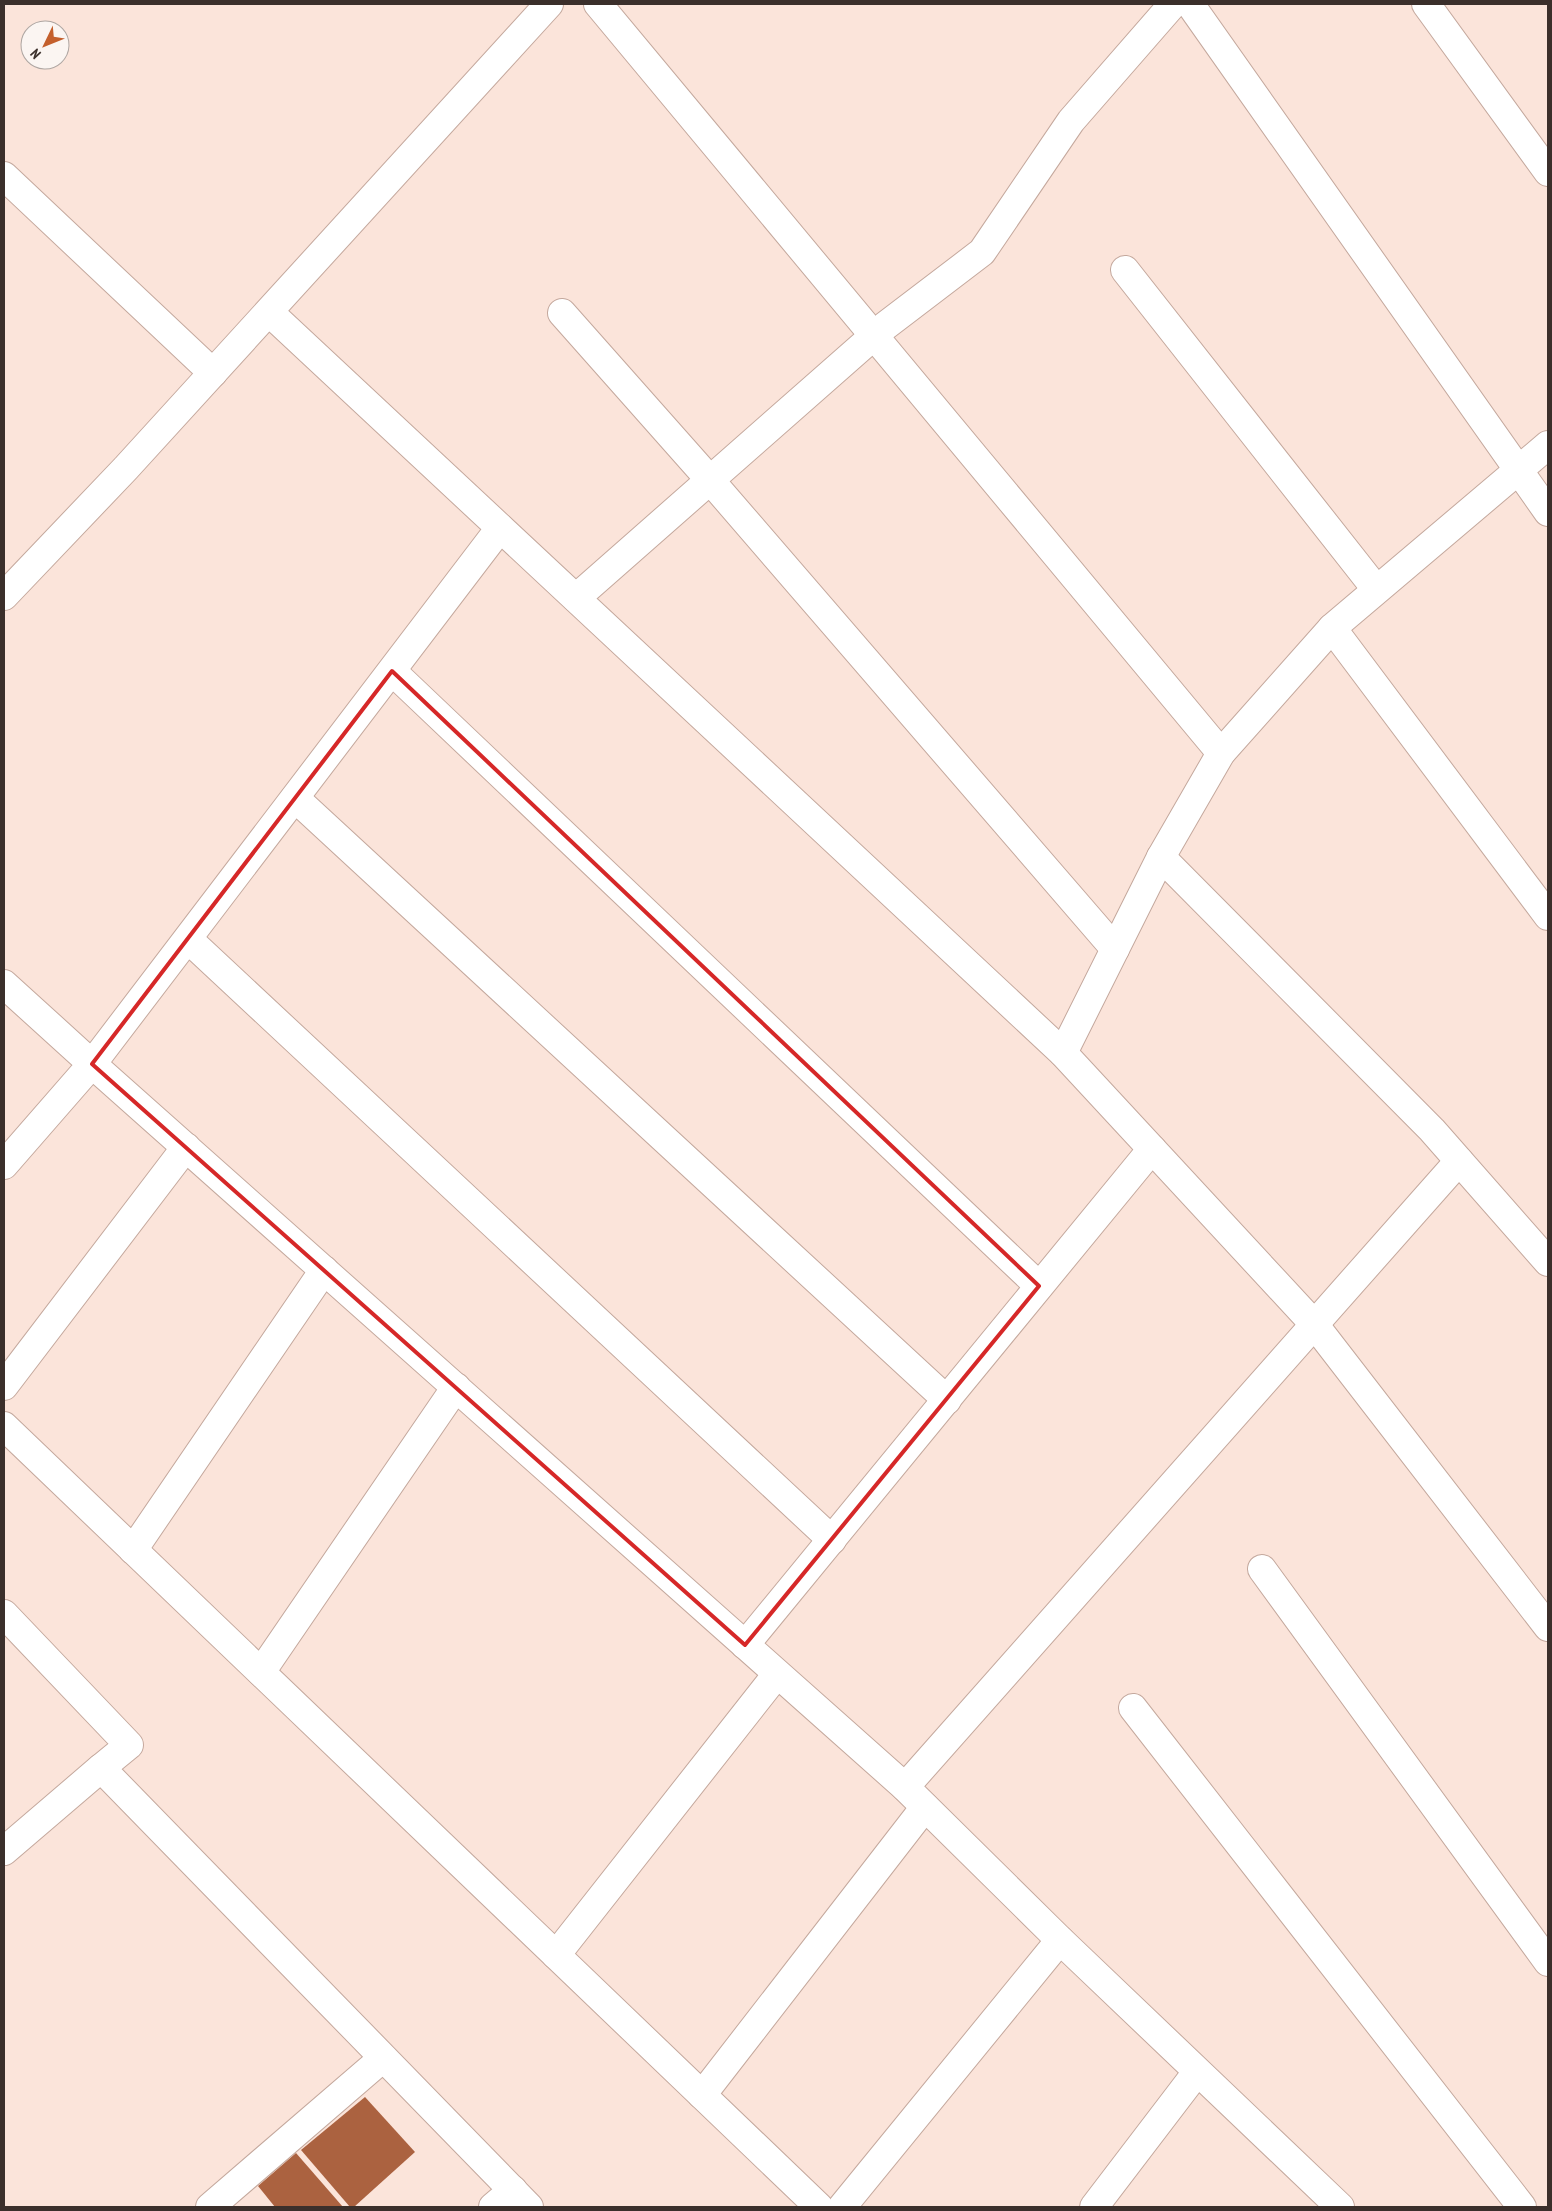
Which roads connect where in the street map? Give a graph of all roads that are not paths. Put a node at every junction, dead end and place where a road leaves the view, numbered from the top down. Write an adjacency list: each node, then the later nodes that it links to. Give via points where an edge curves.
1 (598, 4): 11 (street)
2 (1173, 4): 11 (street, via 1071,121 982,252)
3 (1190, 4): 14 (street)
4 (1426, 4): 6 (street)
5 (546, 5): 9 (street)
6 (1548, 172)
7 (4, 176): 12 (street)
8 (1125, 270): 18 (street)
9 (269, 312): 12 (street); 17 (street)
10 (562, 313): 15 (street)
11 (874, 337): 15 (street); 23 (street)
12 (213, 373): 19 (street)
13 (1548, 445): 14 (street)
14 (1518, 469): 16 (street); 18 (street)
15 (710, 480): 20 (street); 28 (street)
16 (1548, 512)
17 (500, 528): 20 (street); 22 (street)
18 (1376, 589): 21 (street)
19 (4, 596)
20 (576, 598): 30 (street)
21 (1332, 628): 23 (street); 26 (street)
22 (392, 670): 24 (street); 38 (street)
23 (1221, 753): 25 (street)
24 (295, 798): 27 (street); 42 (street)
25 (1161, 857): 28 (street); 34 (street)
26 (1548, 916)
27 (188, 939): 31 (street); 44 (street)
28 (1114, 949): 30 (street)
29 (4, 984): 31 (street)
30 (1064, 1053): 33 (street)
31 (92, 1064): 32 (street); 35 (street)
32 (186, 1147): 37 (street); 40 (street)
33 (1152, 1148): 38 (street); 39 (street)
34 (1459, 1160): 36 (street); 39 (street)
35 (4, 1165)
36 (1548, 1262)
37 (324, 1270): 41 (street); 45 (street)
38 (1039, 1286): 42 (street)
39 (1314, 1324): 48 (street); 54 (street)
40 (4, 1386)
41 (456, 1388): 49 (street); 50 (street)
42 (947, 1400): 44 (street)
43 (4, 1426): 45 (street)
44 (832, 1540): 49 (street)
45 (133, 1550): 50 (street)
46 (1262, 1569): 59 (street)
47 (4, 1614): 53 (street, via 128,1745)
48 (1548, 1627)
49 (745, 1646): 51 (street)
50 (261, 1672): 58 (street)
51 (777, 1674): 54 (street); 58 (street)
52 (1133, 1708): 69 (street)
53 (102, 1768): 56 (street); 60 (street)
54 (905, 1787): 55 (street)
55 (925, 1808): 57 (street); 62 (street)
56 (4, 1851)
57 (1060, 1940): 61 (street); 67 (street)
58 (556, 1955): 62 (street)
59 (1548, 1962)
60 (383, 2058): 63 (street); 65 (street)
61 (1197, 2072): 64 (street); 68 (street)
62 (702, 2095): 66 (street)
63 (512, 2202)
64 (1331, 2204)
65 (210, 2207)
66 (819, 2207)
67 (842, 2207)
68 (1094, 2207)
69 (1522, 2207)

